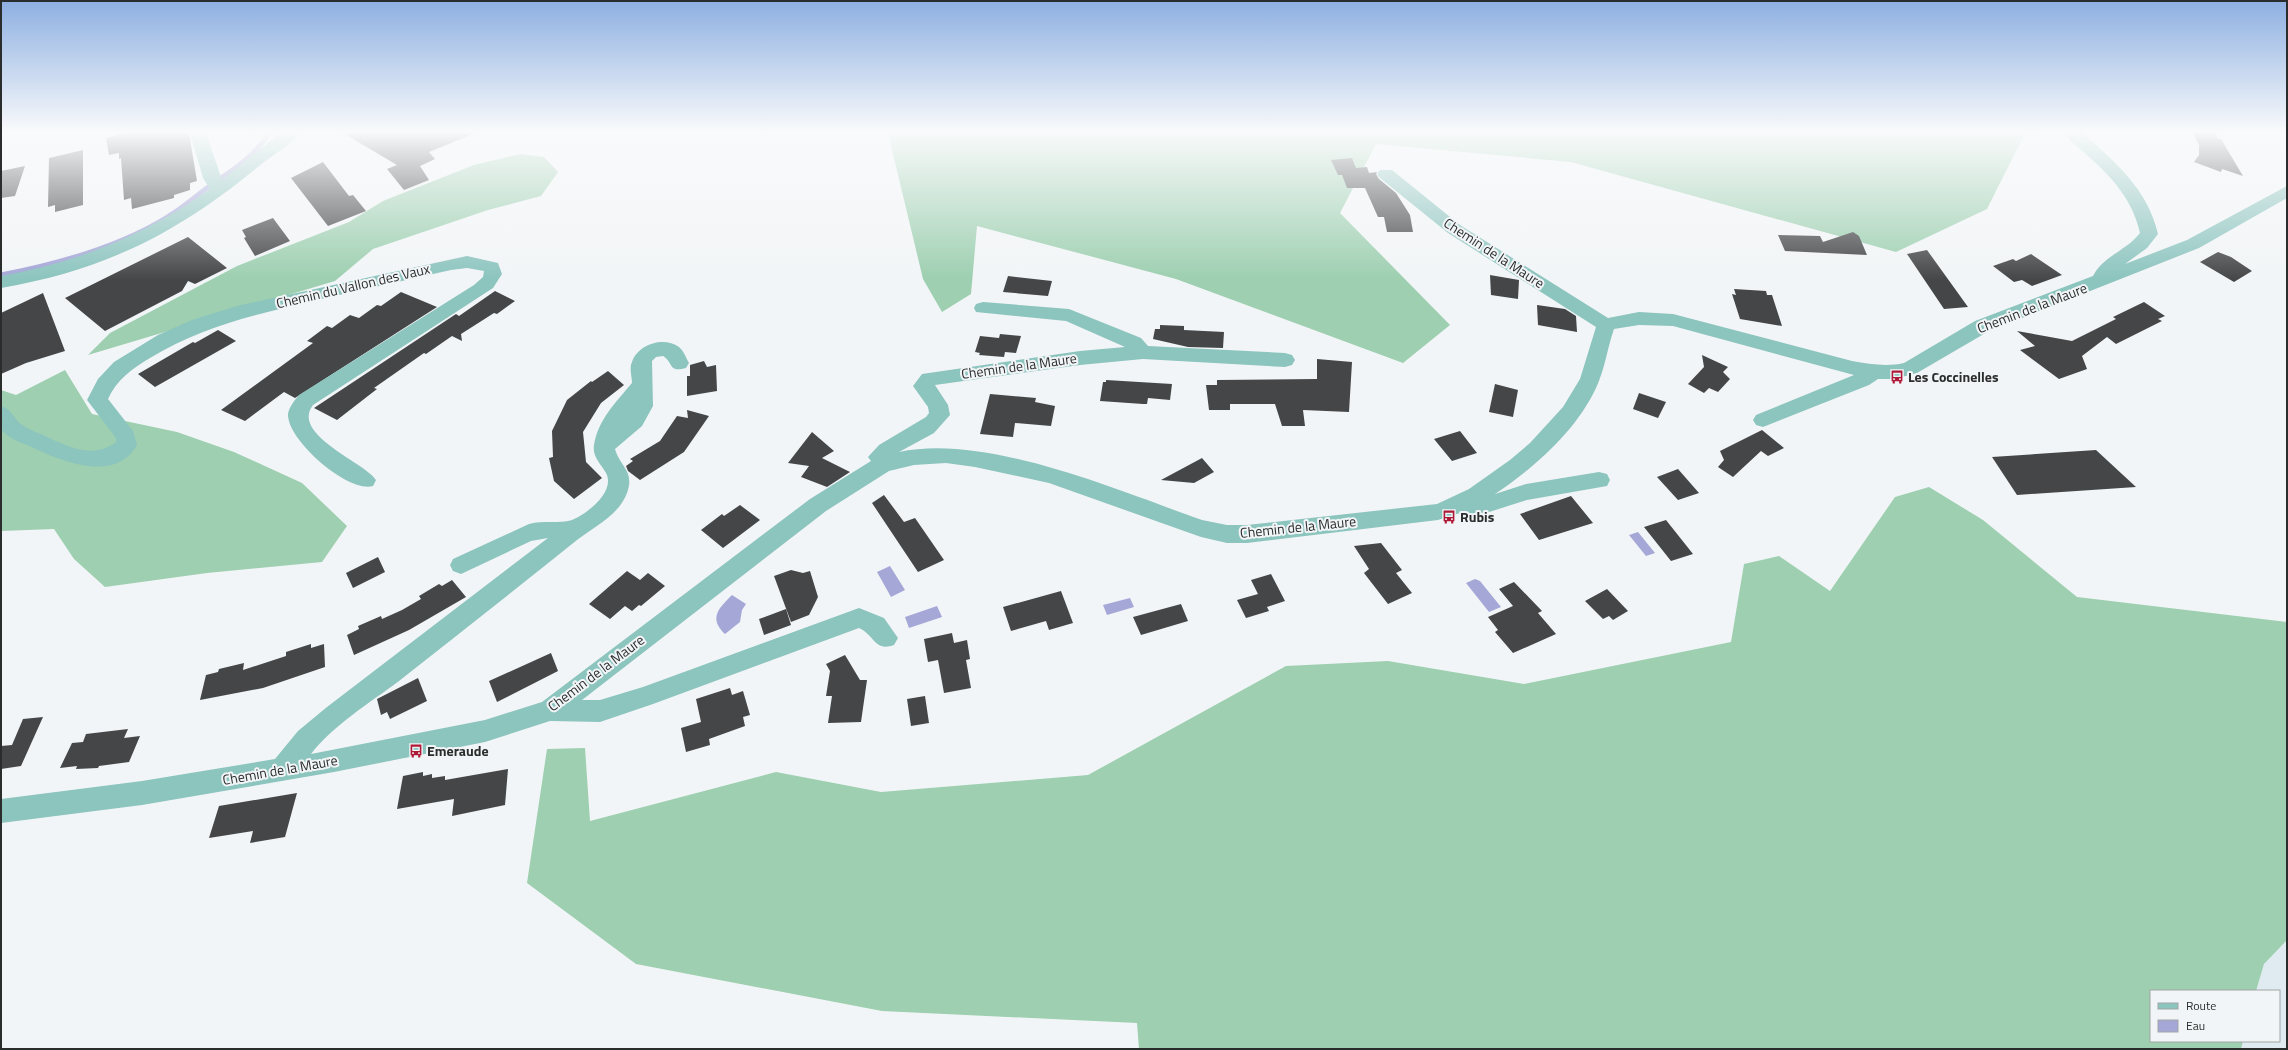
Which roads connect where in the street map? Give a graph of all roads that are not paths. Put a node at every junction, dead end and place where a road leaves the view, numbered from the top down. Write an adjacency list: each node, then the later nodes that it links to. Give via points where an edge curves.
1 (215, 182): 5 (street)
2 (220, 182): 5 (street)
3 (1396, 182): 12 (street, Chemin de la Maure, via 1454,229)
4 (2123, 182): 9 (street, via 2140,202 2147,221 2148,234 2141,244 2106,268 2101,275)
5 (216, 185): 10 (street, via 164,227 132,242 39,274)
6 (2287, 191): 7 (street, Chemin de la Maure)
7 (2259, 207): 8 (street, via 2271,210); 9 (street, Chemin de la Maure, via 2194,244)
8 (2287, 209)
9 (2104, 280): 16 (street, Chemin de la Maure, via 1982,326 1910,368 1894,372)
10 (1, 282)
11 (983, 308): 13 (street, via 1069,315 1134,343)
12 (1606, 325): 16 (street, Chemin de la Maure, via 1627,318 1673,320); 22 (street, Chemin de la Maure, via 1592,376 1581,397 1548,438 1488,490)
13 (1142, 352): 14 (street, Chemin de la Maure); 19 (street, Chemin de la Maure, via 929,379 923,386 938,405 940,415 931,426 888,448 879,457)
14 (1285, 360)
15 (679, 363): 23 (street, via 673,353 666,350 656,350 647,354 641,363 642,385 617,414 604,447 607,459 617,471 619,483 616,494 607,507)
16 (1874, 372): 18 (street, via 1862,380)
17 (1, 413): 20 (street, Chemin du Vallon des Vaux, via 13,429 62,453 81,458 101,458 118,454 128,445 126,436 97,400 105,384 121,367 165,340 198,325 237,312 451,264 467,262 492,267 494,273 481,289 306,400 299,409 299,417 309,435 329,458)
18 (1763, 420)
19 (883, 464): 22 (street, Chemin de la Maure, via 914,457 946,455 975,459 1051,476 1201,528 1227,534 1438,512); 26 (street, Chemin de la Maure, via 818,505)
20 (364, 480)
21 (1599, 480): 22 (street, via 1526,492 1486,505)
22 (1461, 505)
23 (576, 528): 24 (street, via 537,530); 27 (street, via 336,715 307,739)
24 (461, 565)
25 (886, 638): 26 (street, via 876,625 859,618 600,711)
26 (550, 710): 27 (street, Chemin de la Maure, via 485,731)
27 (283, 769): 28 (street, Chemin de la Maure, via 142,793)
28 (1, 812)

